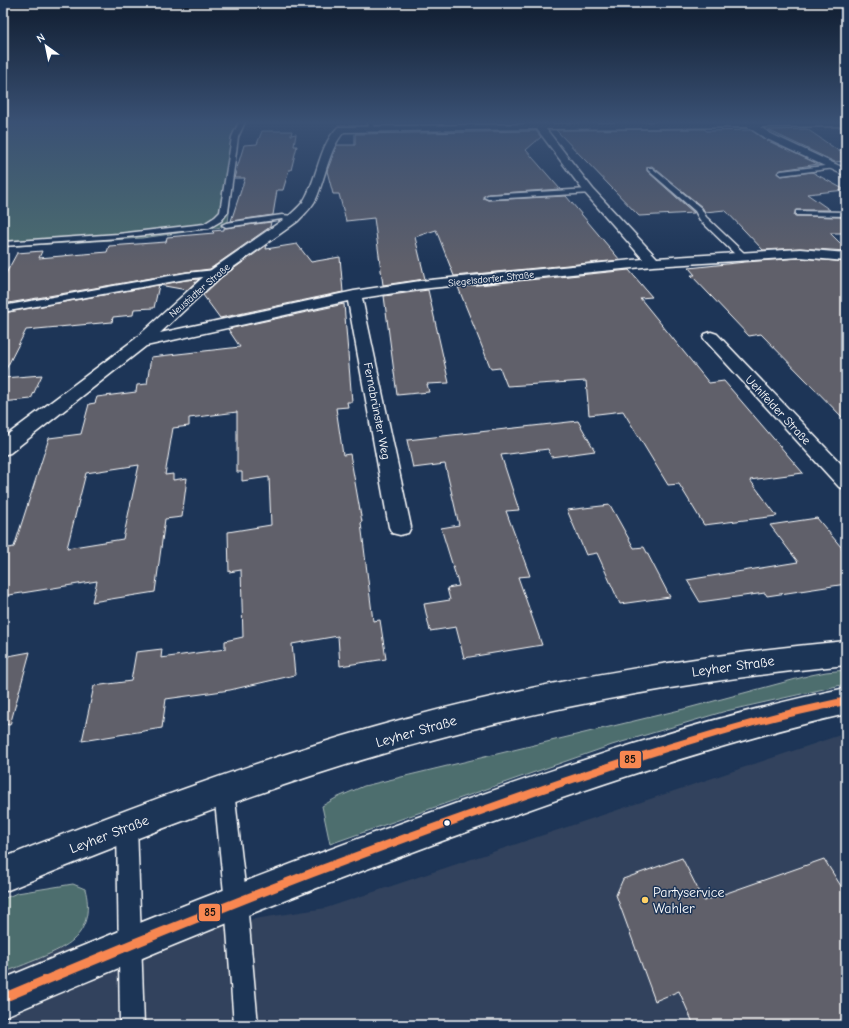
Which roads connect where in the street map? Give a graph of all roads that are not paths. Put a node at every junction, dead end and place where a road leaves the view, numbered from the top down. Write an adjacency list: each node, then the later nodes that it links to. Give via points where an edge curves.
1 (230, 170): 13 (lane, via 224,212 206,226 118,236)
2 (322, 170): 11 (street, Neustädter Straße, via 311,198)
3 (573, 170): 7 (street)
4 (651, 170): 14 (lane, via 698,210)
5 (807, 170): 6 (lane)
6 (781, 173)
7 (589, 191): 8 (lane); 16 (street)
8 (488, 197)
9 (799, 213): 10 (lane)
10 (846, 214)
11 (294, 218): 12 (lane, via 282,217); 17 (street, Neustädter Straße)
12 (226, 225)
13 (3, 244)
14 (741, 256): 15 (street, Siegelsdorfer Straße, via 800,253); 16 (street, Siegelsdorfer Straße)
15 (846, 256)
16 (653, 262): 18 (street, Siegelsdorfer Straße, via 420,285)
17 (216, 273): 19 (lane); 21 (street, Neustädter Straße)
18 (354, 295): 21 (street, Siegelsdorfer Straße); 24 (street, Fernabrünster Weg)
19 (3, 308)
20 (711, 337): 23 (street, Uehlfelder Straße)
21 (142, 342): 22 (street, Neustädter Straße)
22 (3, 448)
23 (846, 482)
24 (400, 527)
25 (846, 653): 27 (street, Leyher Straße, via 702,670 498,709 324,757)
26 (846, 701): 30 (street, via 751,722 656,750 416,834)
27 (224, 791): 28 (street, Leyher Straße); 30 (lane)
28 (127, 826): 29 (street, Leyher Straße); 31 (lane)
29 (3, 875)
30 (236, 903): 31 (street); 34 (lane)
31 (131, 945): 32 (street); 33 (lane)
32 (3, 998)
33 (132, 1025)
34 (246, 1025)

